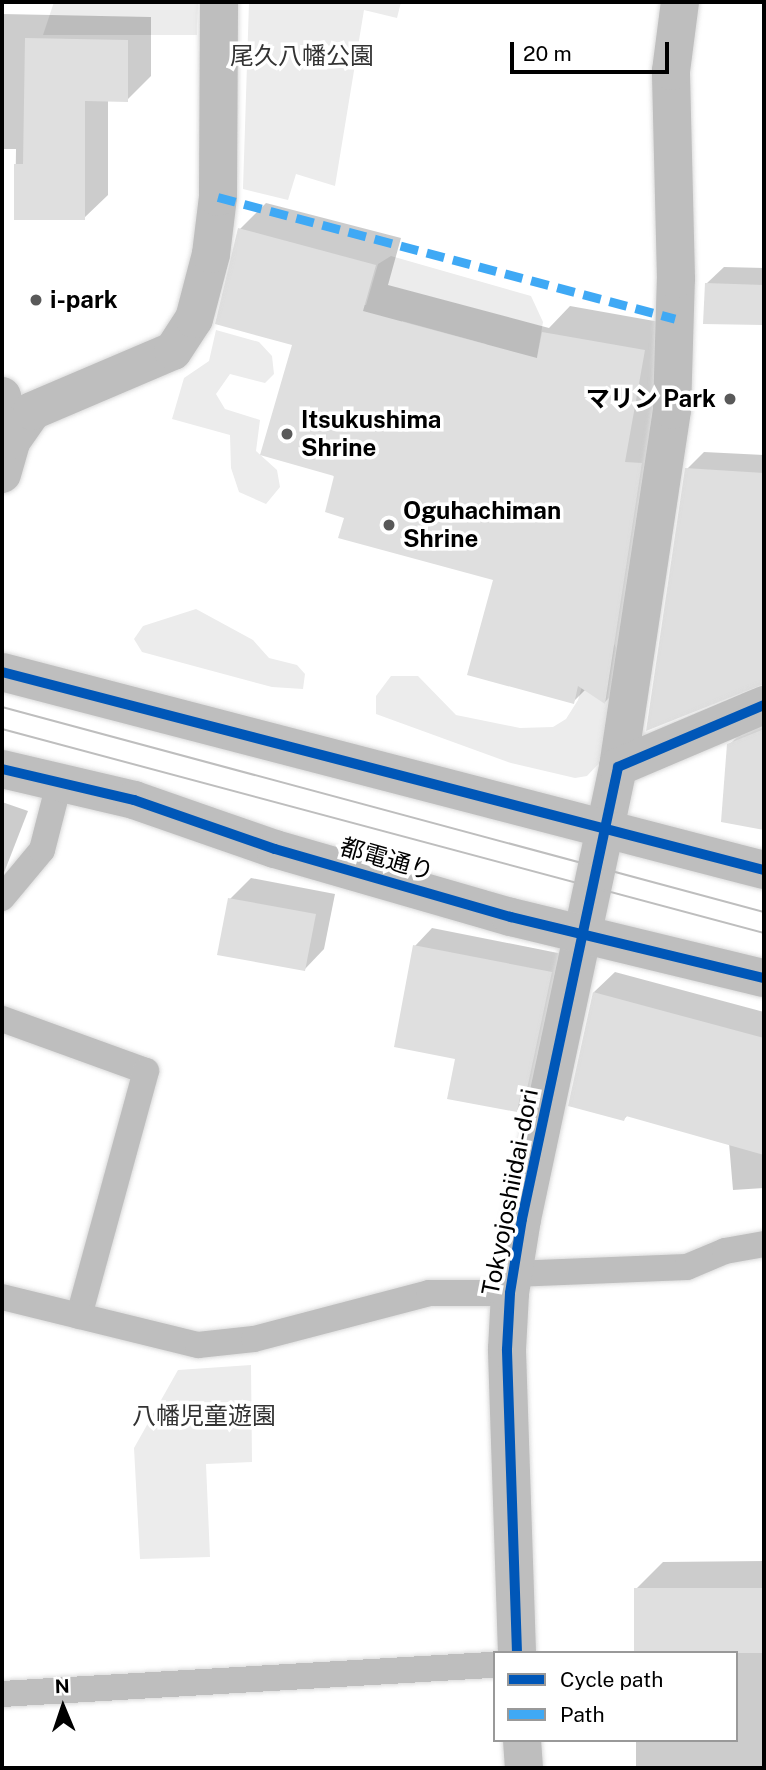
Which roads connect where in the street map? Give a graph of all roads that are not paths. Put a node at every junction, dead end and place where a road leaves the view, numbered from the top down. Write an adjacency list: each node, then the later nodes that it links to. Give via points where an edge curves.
1 (219, 2): 4 (street, via 218,197 211,254 194,319 173,351 33,411)
2 (680, 2): 7 (street, Tokyojoshiidai-dori, via 671,71 676,279 672,410)
3 (2, 396): 4 (street)
4 (7, 457)
5 (2, 672): 10 (street)
6 (764, 705): 7 (street)
7 (618, 767): 10 (street, Tokyojoshiidai-dori)
8 (2, 769): 9 (street, 都電通り)
9 (59, 784): 12 (lane, via 42,850); 13 (street, 都電通り, via 134,800 275,849)
10 (603, 828): 11 (street); 13 (street, Tokyojoshiidai-dori)
11 (764, 870)
12 (2, 898)
13 (585, 934): 14 (street, 都電通り); 17 (street, Tokyojoshiidai-dori)
14 (764, 978)
15 (2, 1019): 19 (lane, via 146,1071)
16 (764, 1244): 17 (lane, via 725,1251 687,1267)
17 (512, 1284): 19 (lane, via 429,1293 254,1339 198,1345); 20 (street, Tokyojoshiidai-dori, via 507,1349)
18 (2, 1297): 19 (lane)
19 (79, 1316)
20 (517, 1651)
21 (493, 1665): 22 (lane)
22 (2, 1694)
23 (522, 1742): 24 (street)
24 (524, 1768)

